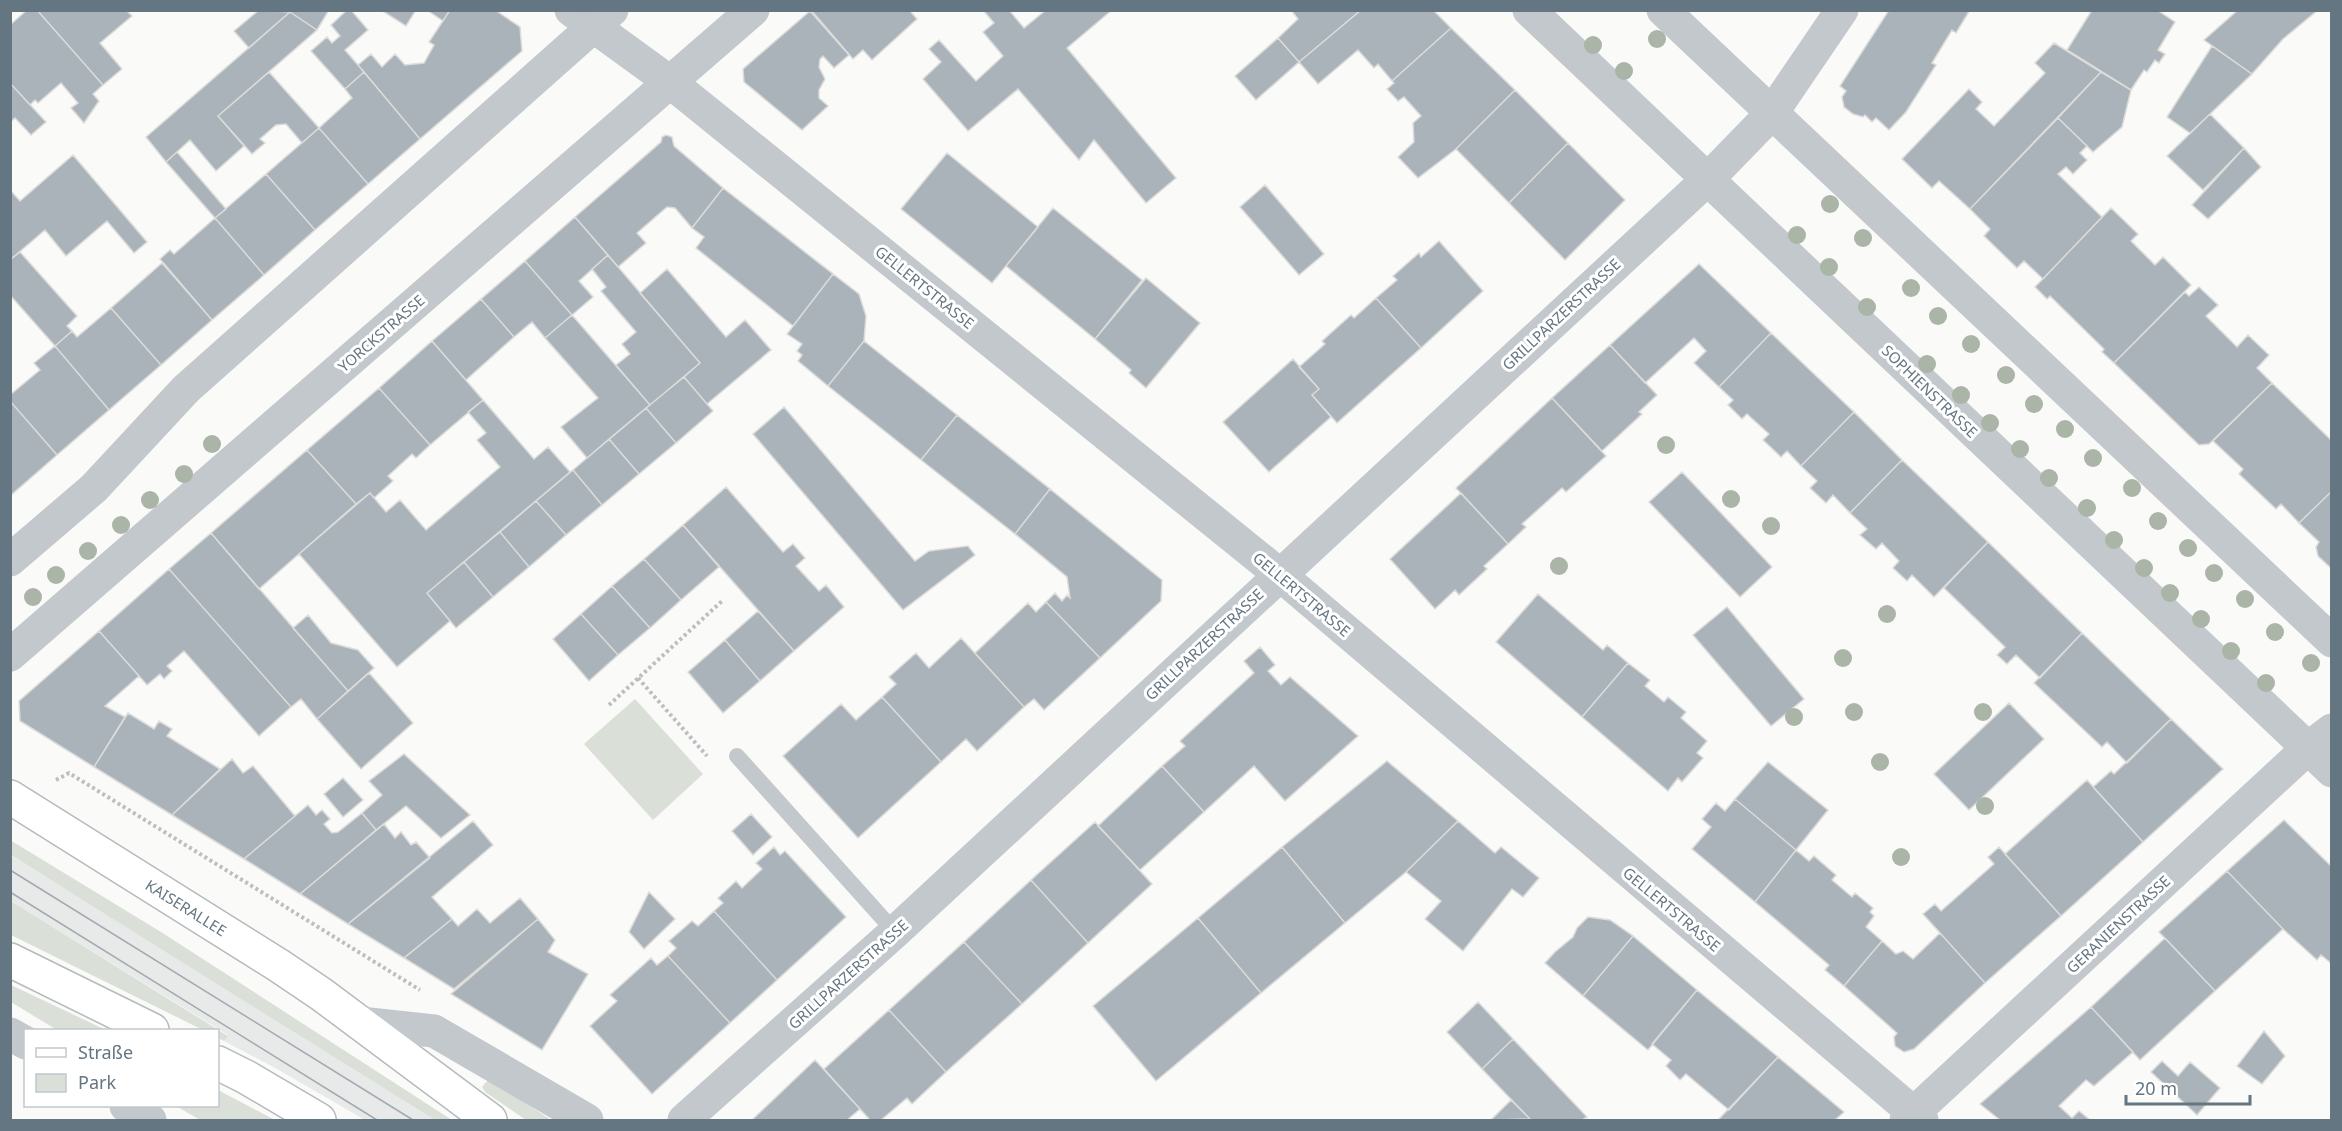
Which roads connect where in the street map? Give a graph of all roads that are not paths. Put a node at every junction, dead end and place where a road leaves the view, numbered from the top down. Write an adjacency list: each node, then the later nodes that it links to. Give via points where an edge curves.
1 (753, 10): 6 (street, YORCKSTRASSE)
2 (1529, 10): 8 (street, SOPHIENSTRASSE)
3 (1663, 10): 7 (street)
4 (1842, 10): 7 (street, GRILLPARZERSTRASSE)
5 (592, 16): 6 (street, GELLERTSTRASSE); 9 (street, via 186,389 93,488)
6 (670, 82): 10 (street, GELLERTSTRASSE); 12 (street, YORCKSTRASSE)
7 (1772, 113): 8 (street, GRILLPARZERSTRASSE); 11 (street)
8 (1707, 179): 10 (street, GRILLPARZERSTRASSE); 13 (street, SOPHIENSTRASSE)
9 (10, 560)
10 (1279, 574): 17 (street, GRILLPARZERSTRASSE); 25 (street, GELLERTSTRASSE)
11 (2331, 641)
12 (10, 655)
13 (2319, 740): 15 (street, SOPHIENSTRASSE); 25 (street, GERANIENSTRASSE)
14 (737, 756): 17 (lane)
15 (2331, 771)
16 (10, 797): 19 (main road, KAISERALLEE, via 278,965)
17 (895, 932): 30 (street, GRILLPARZERSTRASSE)
18 (10, 960): 20 (main road)
19 (360, 1023): 28 (main road, KAISERALLEE); 29 (street, KAISERALLEE, via 434,1031)
20 (150, 1029)
21 (10, 1034): 22 (street)
22 (24, 1042)
23 (219, 1064): 27 (main road)
24 (128, 1107): 26 (street)
25 (1914, 1118)
26 (150, 1120)
27 (319, 1120)
28 (490, 1120)
29 (587, 1120)
30 (684, 1120)

